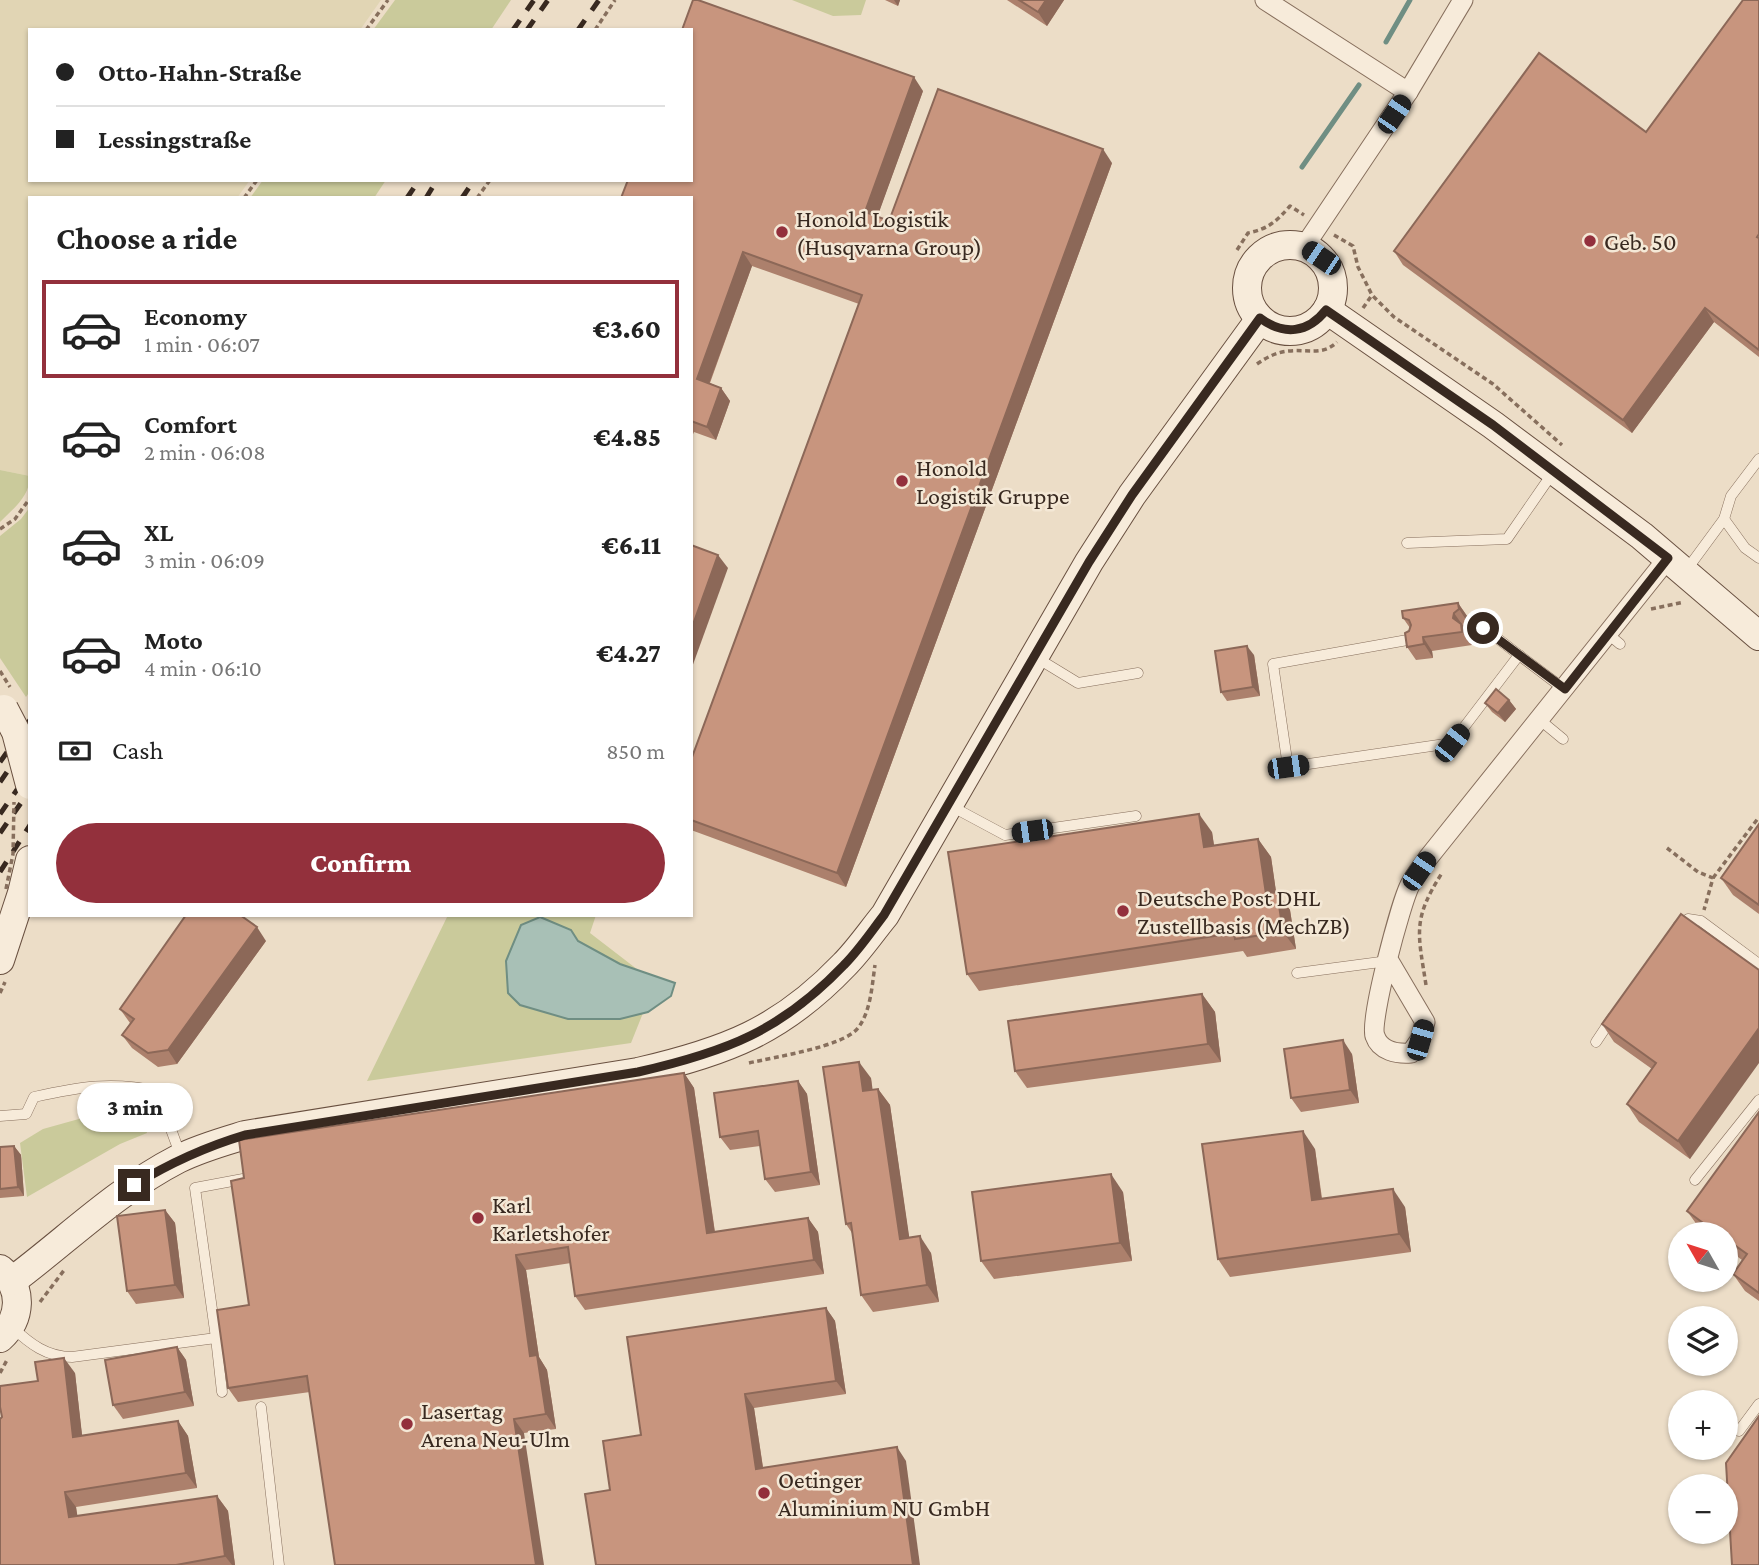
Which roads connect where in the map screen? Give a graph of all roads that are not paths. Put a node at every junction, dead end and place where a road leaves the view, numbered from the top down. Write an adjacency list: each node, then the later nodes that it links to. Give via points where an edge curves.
1 (1265, 0): 3 (street)
2 (1463, 0): 3 (street)
3 (1408, 92): 4 (street)
4 (1304, 247): 5 (street, via 1282,245 1256,262 1248,296); 6 (street, via 1329,270)
5 (1260, 318): 6 (street, via 1283,330); 17 (street, via 1132,495)
6 (1338, 318): 8 (street, via 1493,425)
7 (1759, 459): 9 (lane, via 1731,496)
8 (1562, 461): 10 (lane, via 1507,539); 12 (street)
9 (1724, 519): 11 (lane, via 1745,548); 12 (lane)
10 (1407, 543)
11 (1759, 558)
12 (1684, 571): 14 (street); 19 (street)
13 (1470, 630): 16 (lane, via 1483,628)
14 (1759, 636)
15 (1413, 639): 16 (lane, via 1273,664 1288,767 1452,743)
16 (1519, 655): 19 (lane)
17 (1034, 656): 18 (lane, via 1078,683); 24 (street)
18 (1138, 673)
19 (1565, 689): 21 (street)
20 (2, 705): 23 (street, bridge, via 16,732)
21 (1540, 720): 22 (lane); 29 (street, via 1410,884 1399,910)
22 (1563, 739)
23 (22, 792)
24 (949, 805): 25 (lane, via 1005,835); 36 (street, via 884,915 846,964 791,1014 731,1046 638,1072 245,1135)
25 (1136, 816)
26 (28, 864): 28 (street, via 14,891)
27 (1667, 939): 30 (lane, via 1688,919 1701,921)
28 (0, 960)
29 (1389, 961): 31 (lane)
30 (1759, 964)
31 (1297, 973)
32 (1620, 1007): 33 (lane)
33 (1596, 1042)
34 (1759, 1100): 38 (lane)
35 (0, 1116): 36 (lane, via 26,1114 34,1097 127,1084 157,1091)
36 (181, 1158): 39 (street, via 134,1185)
37 (244, 1179): 41 (lane, via 195,1188)
38 (1695, 1180)
39 (6, 1275): 40 (street, via 17,1304)
40 (6, 1332): 41 (lane, via 58,1357)
41 (216, 1338): 42 (lane)
42 (222, 1392)
43 (1759, 1404): 45 (lane)
44 (261, 1407): 46 (lane)
45 (1739, 1431)
46 (279, 1565)

